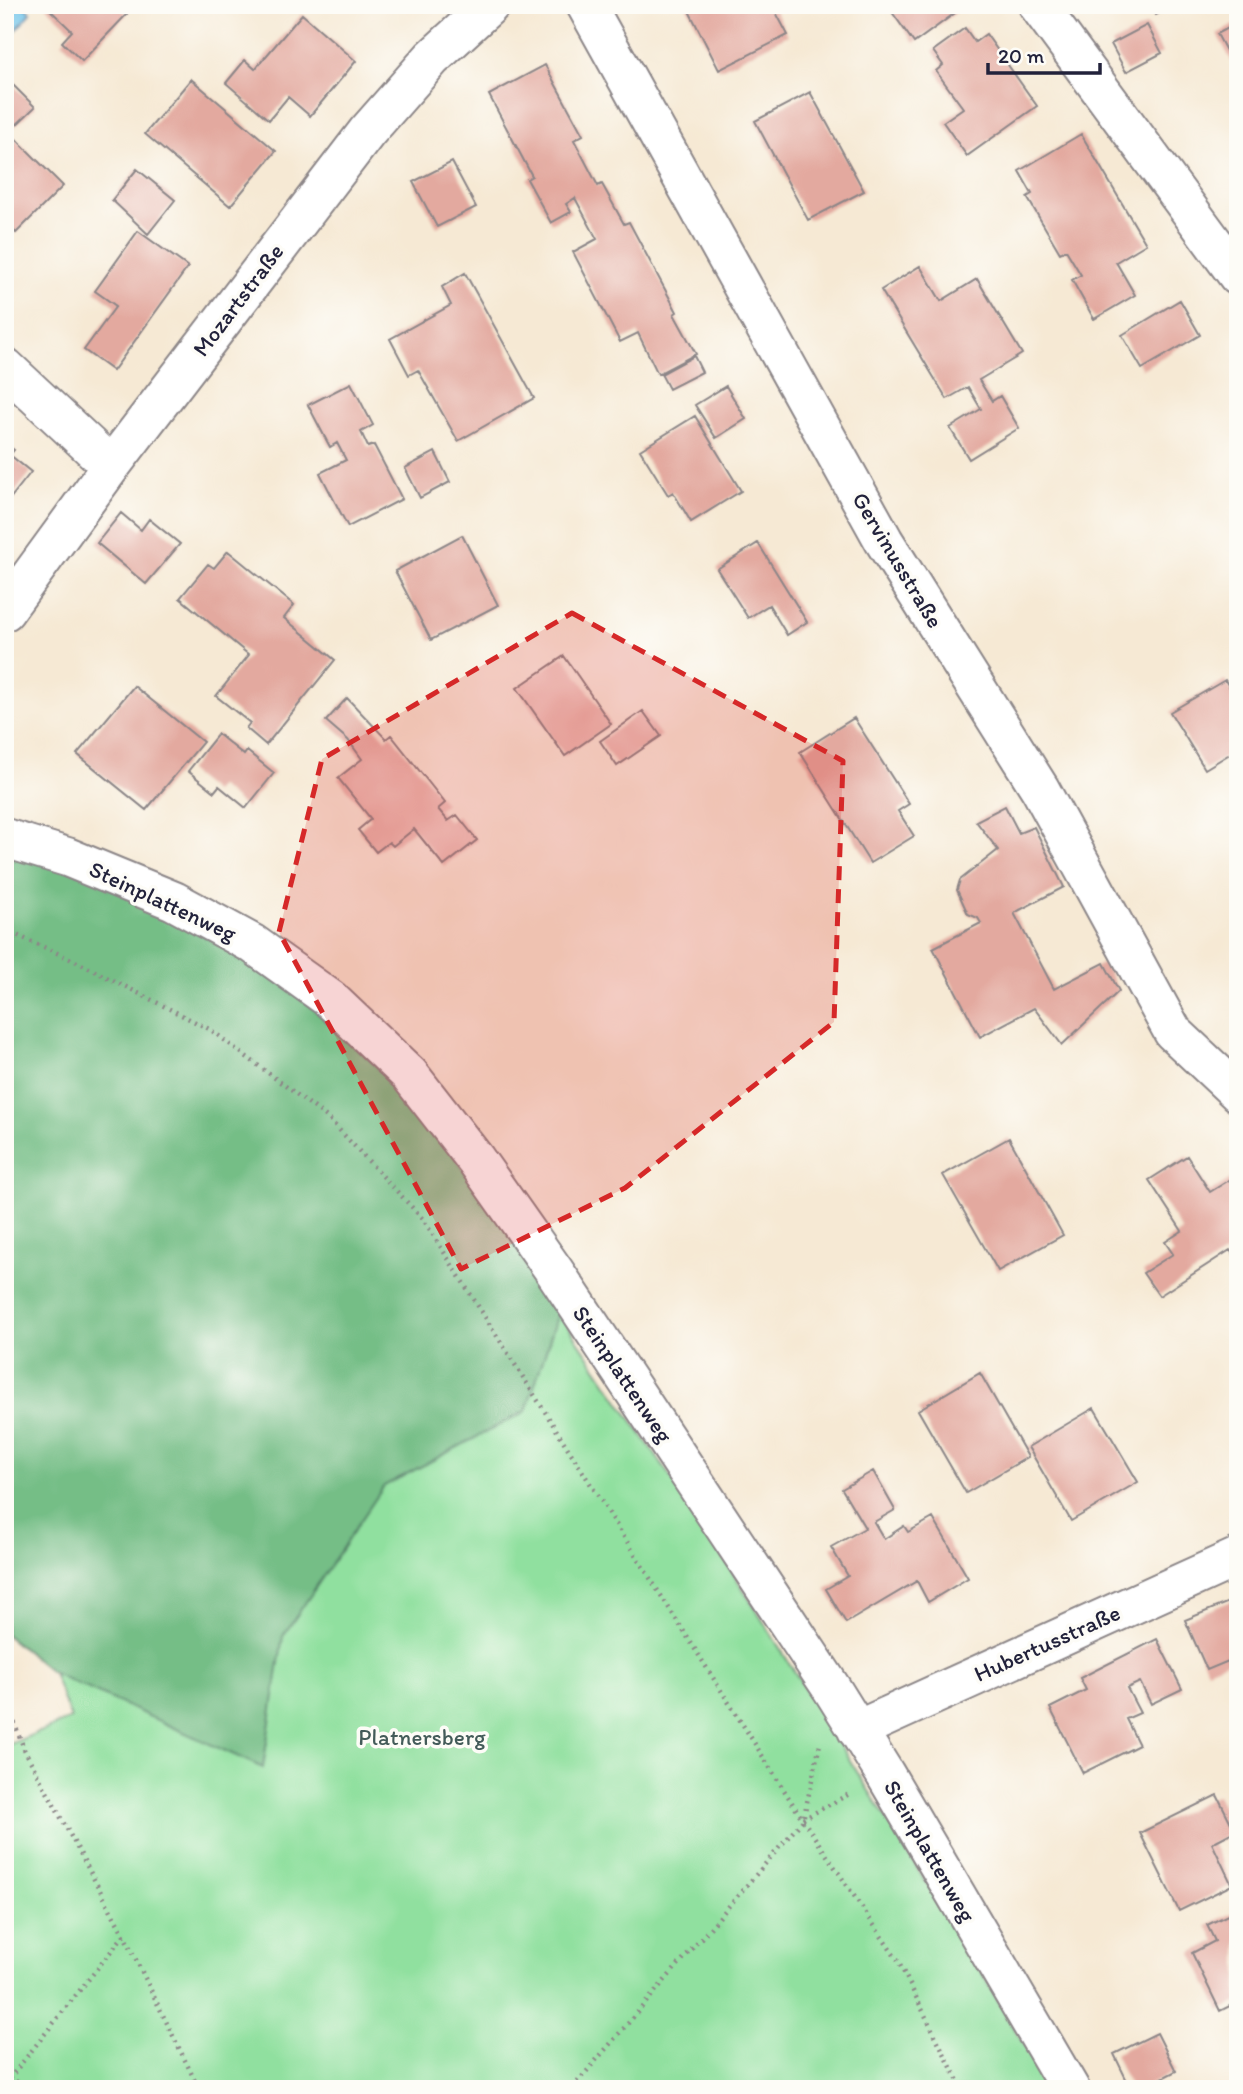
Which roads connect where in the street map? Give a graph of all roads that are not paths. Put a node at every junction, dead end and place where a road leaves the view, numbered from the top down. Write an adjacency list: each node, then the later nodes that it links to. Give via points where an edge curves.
1 (490, 5): 6 (street, Mozartstraße, via 432,58 367,132)
2 (586, 5): 9 (street, Gervinusstraße, via 884,541 1040,789 1173,1032)
3 (1038, 5): 4 (street)
4 (1238, 276)
5 (5, 367): 6 (street)
6 (111, 466): 7 (street, Mozartstraße)
7 (5, 611)
8 (5, 838): 11 (street, Steinplattenweg, via 66,857 174,901 253,944 330,999 409,1074 555,1272)
9 (1238, 1093)
10 (1238, 1557): 11 (street, Hubertusstraße)
11 (857, 1730): 12 (street, Steinplattenweg)
12 (1070, 2089)

